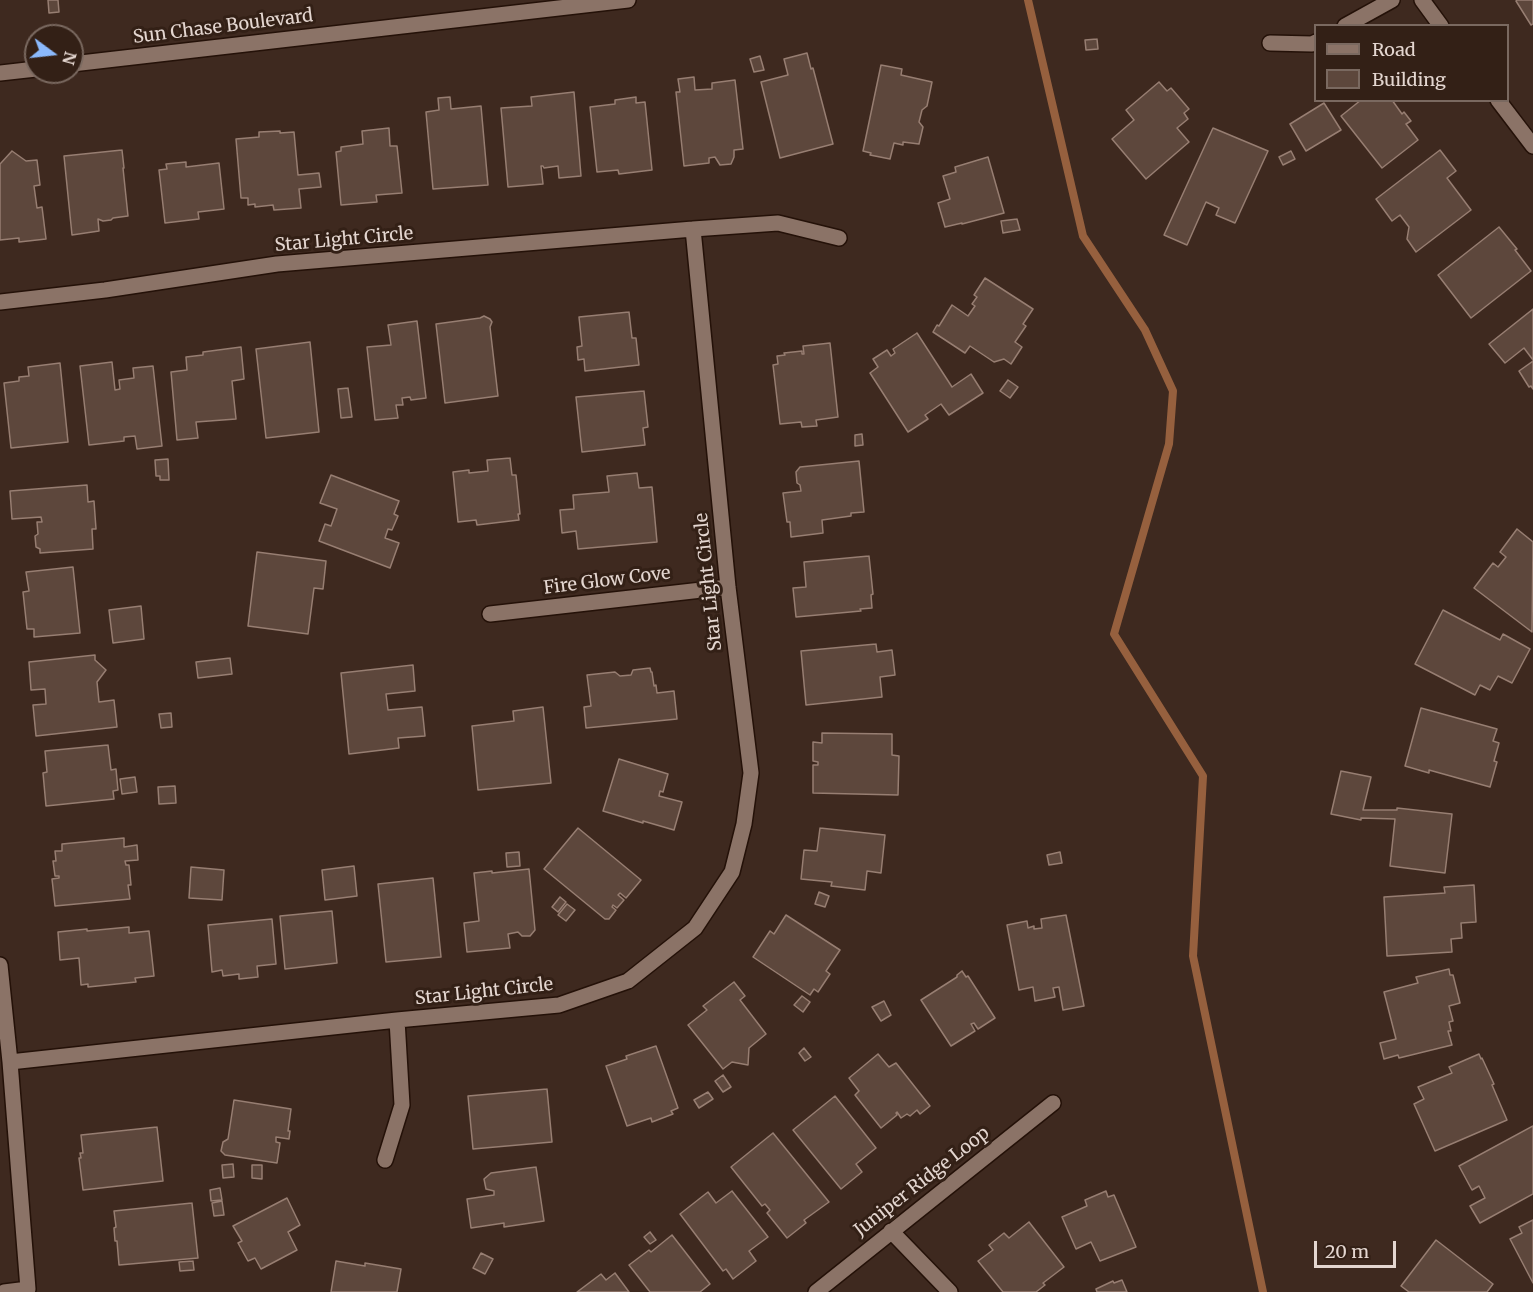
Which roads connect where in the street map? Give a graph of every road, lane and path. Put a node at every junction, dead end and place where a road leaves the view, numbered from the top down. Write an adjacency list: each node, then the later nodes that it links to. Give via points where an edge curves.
1 (628, 0): 8 (street, Sun Chase Boulevard)
2 (1392, 0): 4 (street)
3 (1422, 0): 5 (street)
4 (1350, 24)
5 (1440, 24)
6 (1270, 43): 7 (street)
7 (1314, 43)
8 (84, 63)
9 (24, 70): 10 (street)
10 (0, 73)
11 (1500, 102): 12 (street)
12 (1533, 146)
13 (693, 229): 14 (street, Star Light Circle, via 778,224); 15 (street, Star Light Circle, via 277,264); 16 (street, Star Light Circle)
14 (838, 238)
15 (0, 302)
16 (728, 587): 17 (street, Fire Glow Cove); 19 (street, Star Light Circle, via 751,773 732,872 695,928 628,981 559,1005)
17 (490, 614)
18 (0, 965): 20 (street)
19 (397, 1020): 20 (street, Star Light Circle); 22 (street, via 402,1105)
20 (10, 1062): 24 (street, via 28,1289)
21 (1053, 1103): 23 (street, Juniper Ridge Loop)
22 (385, 1160)
23 (891, 1231): 25 (street, Juniper Ridge Loop); 26 (street)
24 (4, 1292)
25 (816, 1292)
26 (950, 1292)

